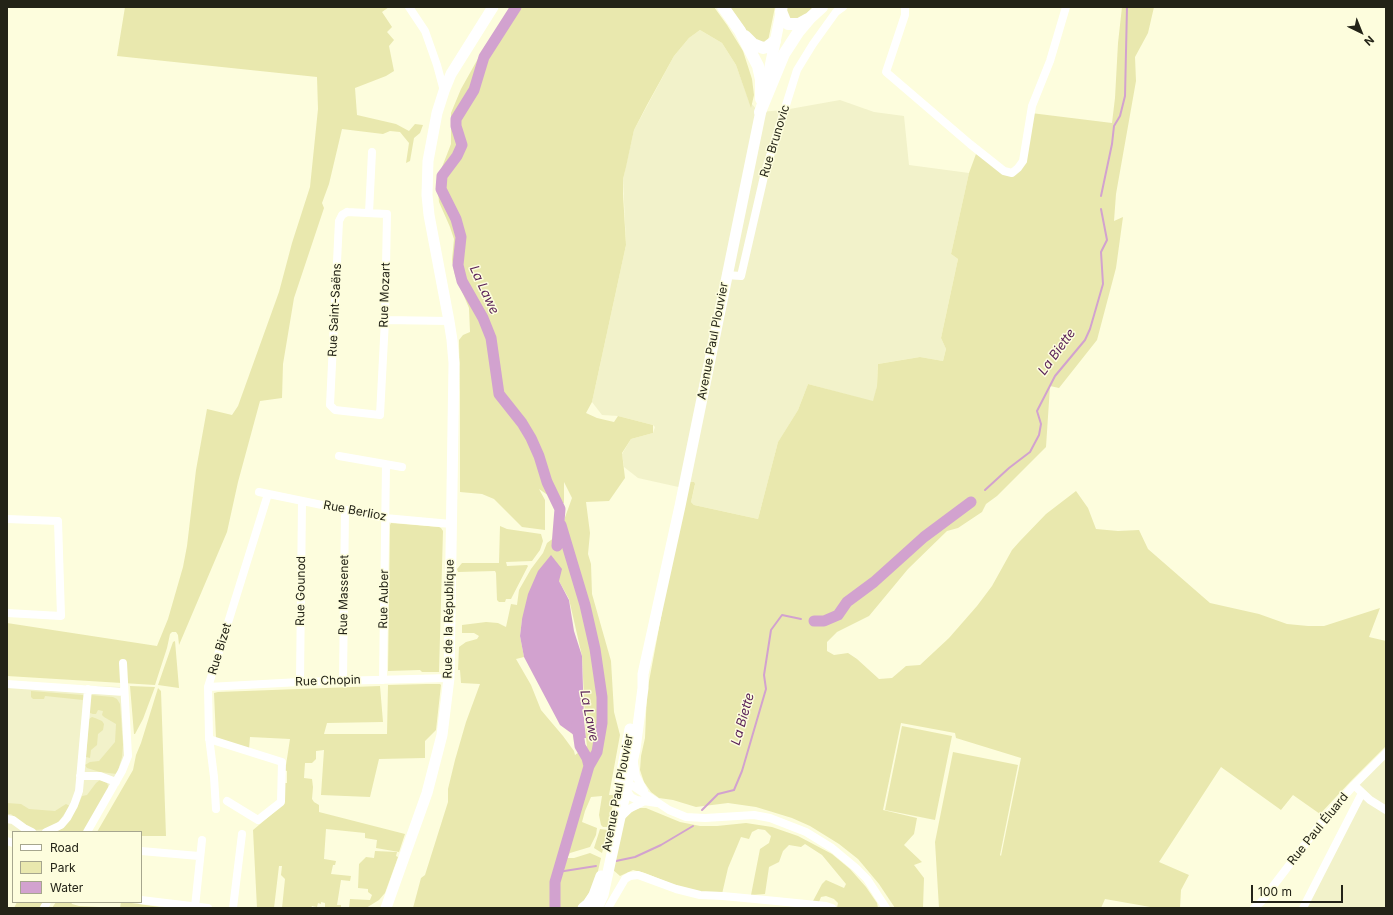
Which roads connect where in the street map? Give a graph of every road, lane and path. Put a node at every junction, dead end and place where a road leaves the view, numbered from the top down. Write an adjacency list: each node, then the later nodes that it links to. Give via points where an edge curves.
1 (409, 7): 12 (street, via 425,31)
2 (493, 7): 13 (main road, Rue de la République)
3 (723, 7): 10 (highway)
4 (822, 7): 9 (highway)
5 (843, 7): 19 (street, Rue Brunovic, via 836,12 797,70 765,172 741,276)
6 (905, 7): 7 (street, via 905,15 886,72 1004,171 1012,172 1023,161 1032,106 1050,61)
7 (1066, 7)
8 (782, 9): 9 (highway, via 782,17 788,24 799,24); 11 (main road, Avenue Paul Plouvier)
9 (810, 18): 15 (highway, via 784,54)
10 (740, 31): 11 (highway, via 758,46 767,47); 15 (highway, via 758,66 761,80)
11 (775, 41): 15 (main road, Avenue Paul Plouvier)
12 (437, 65): 13 (street); 14 (street)
13 (451, 74): 14 (main road, Rue de la République)
14 (444, 91): 21 (main road, Rue de la République, via 430,143 427,195)
15 (760, 112): 19 (main road, Avenue Paul Plouvier)
16 (372, 152): 18 (street)
17 (347, 212): 18 (street, Rue Mozart); 22 (street, Rue Saint-Saëns, via 339,221 330,403 335,410)
18 (369, 213): 20 (street, Rue Mozart, via 387,214)
19 (726, 275): 35 (main road, Avenue Paul Plouvier, via 680,506)
20 (385, 320): 21 (street); 22 (street, Rue Mozart)
21 (449, 321): 32 (main road, Rue de la République, via 454,363)
22 (380, 415)
23 (339, 456): 24 (street)
24 (386, 465): 25 (street); 30 (street, Rue Auber)
25 (402, 467)
26 (259, 492): 27 (street, Rue Berlioz)
27 (268, 494): 28 (street, Rue Berlioz); 41 (street, Rue Bizet)
28 (302, 501): 29 (street, Rue Berlioz); 39 (street, Rue Gounod)
29 (345, 510): 30 (street, Rue Berlioz); 38 (street, Rue Massenet)
30 (384, 518): 32 (street, Rue Berlioz); 37 (street, Rue Auber)
31 (7, 519): 33 (street, via 58,521 61,616)
32 (451, 524): 36 (main road, Rue de la République)
33 (7, 613)
34 (123, 663): 43 (street)
35 (643, 674): 45 (main road, Avenue Paul Plouvier); 50 (main road, Avenue Paul Plouvier, via 629,737)
36 (448, 678): 37 (street, Rue Chopin); 71 (main road, Rue de la République, via 442,735 427,793)
37 (383, 680): 38 (street, Rue Chopin)
38 (343, 681): 39 (street, Rue Chopin)
39 (300, 682): 41 (street, Rue Chopin)
40 (7, 684): 42 (street)
41 (208, 687): 44 (street, Rue Bizet)
42 (88, 689): 43 (street); 47 (street)
43 (124, 692): 48 (street, via 129,752)
44 (209, 739): 53 (street, via 282,762 281,802 258,820); 54 (street, Rue Bizet)
45 (635, 749): 50 (main road, Avenue Paul Plouvier); 52 (street, via 635,770)
46 (1386, 753): 49 (street, Rue Paul Éluard)
47 (80, 776): 48 (street, via 100,776); 59 (street, via 79,791 67,818 61,825)
48 (116, 782): 60 (street)
49 (1354, 785): 51 (street); 79 (street, Rue Paul Éluard)
50 (624, 790): 52 (street, via 631,797); 56 (main road, Avenue Paul Plouvier); 65 (main road, Avenue Paul Plouvier)
51 (1362, 793): 55 (street); 80 (street)
52 (645, 797): 56 (street); 78 (street, via 686,817 754,815 770,818 806,832 832,848 856,868 867,879)
53 (227, 801)
54 (216, 809)
55 (1386, 810)
56 (620, 818): 66 (main road, Avenue Paul Plouvier)
57 (8, 819): 58 (street)
58 (29, 831)
59 (48, 831)
60 (88, 831)
61 (242, 834): 70 (street)
62 (202, 840): 64 (street)
63 (142, 851): 64 (street)
64 (199, 856): 68 (street)
65 (601, 877): 72 (main road, Avenue Paul Plouvier, via 594,895); 73 (street, via 600,891)
66 (603, 895): 74 (main road, Avenue Paul Plouvier); 75 (street)
67 (142, 900): 68 (street)
68 (195, 907): 69 (street)
69 (208, 908)
70 (233, 908)
71 (386, 908)
72 (582, 908)
73 (589, 908)
74 (596, 908)
75 (600, 908)
76 (608, 908): 77 (street, via 625,879 630,876 638,876 700,895)
77 (832, 908)
78 (886, 908)
79 (1254, 908)
80 (1303, 908)

